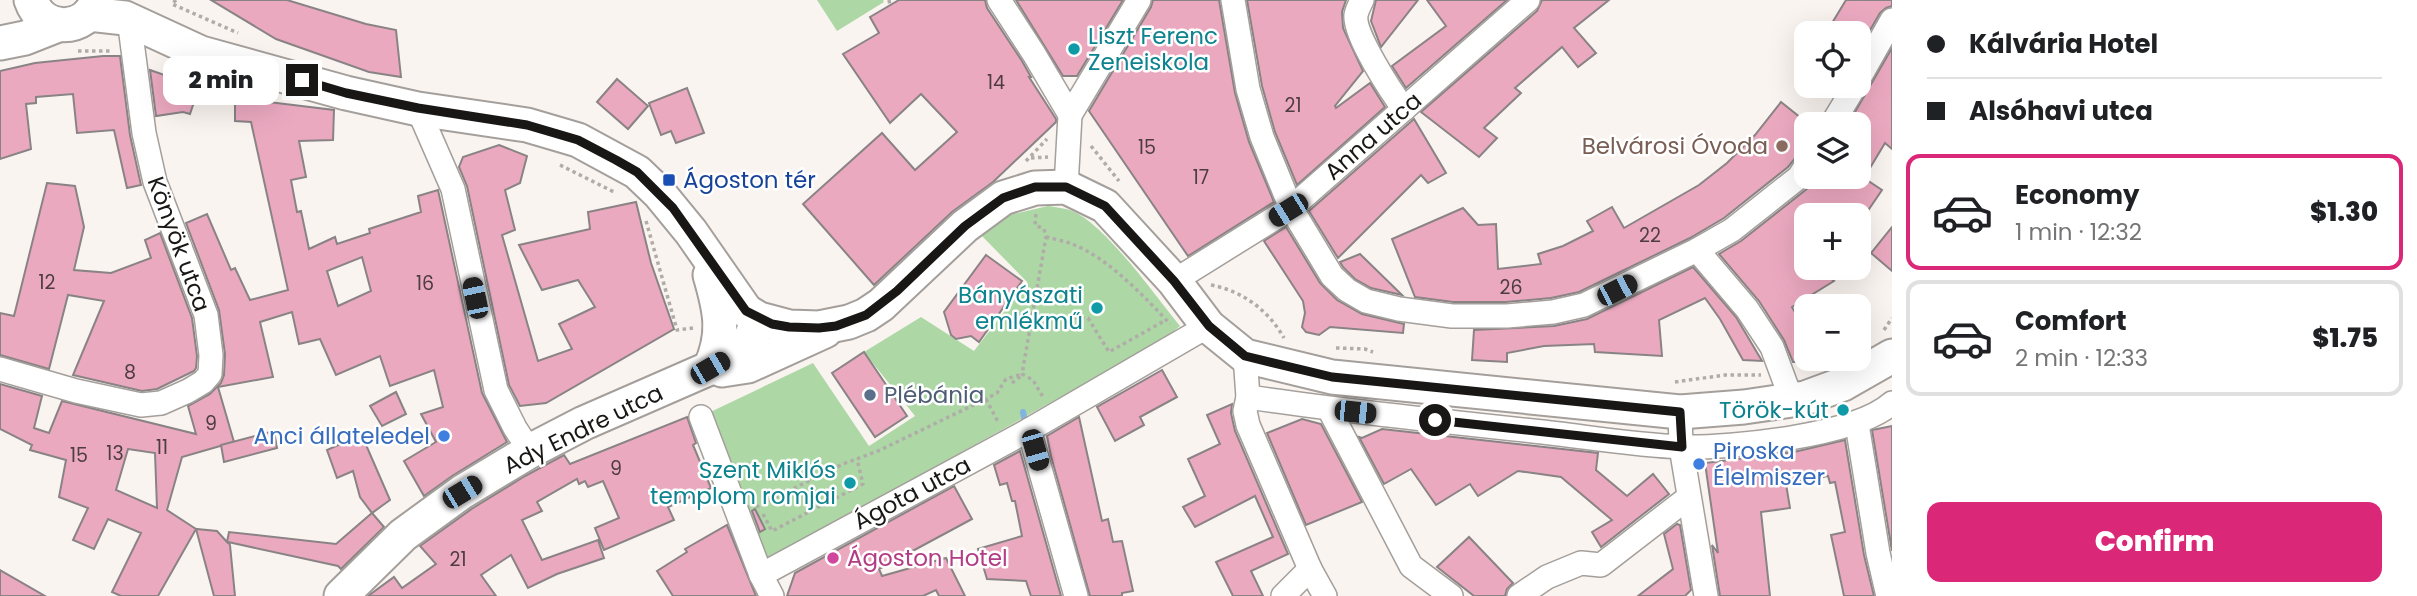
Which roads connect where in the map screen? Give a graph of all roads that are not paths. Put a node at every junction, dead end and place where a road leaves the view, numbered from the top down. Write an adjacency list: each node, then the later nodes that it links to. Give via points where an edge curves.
1 (999, 0): 16 (street)
2 (1139, 0): 16 (street)
3 (1233, 0): 19 (street, via 1248,89)
4 (1362, 0): 15 (street, via 1355,17 1358,30)
5 (1528, 0): 15 (street, Anna utca)
6 (32, 2): 10 (street); 11 (street, via 38,15)
7 (93, 7): 8 (street); 11 (street, via 73,24)
8 (131, 9): 14 (street, via 204,33 257,67); 29 (street, Könyök utca, via 144,133 155,183 206,315 210,374 160,404 141,405)
9 (1892, 20): 13 (street)
10 (0, 25)
11 (58, 25): 12 (street)
12 (0, 43)
13 (1871, 57)
14 (418, 108): 21 (street, via 527,125 578,140 637,172 673,208); 39 (street, via 453,188 496,390)
15 (1404, 109): 19 (street, Anna utca)
16 (1070, 116): 18 (street)
17 (1794, 181): 20 (street)
18 (1066, 187): 22 (street, via 1105,206); 24 (street, via 1035,187 1003,198 965,226 881,305)
19 (1291, 208): 20 (street, via 1332,276 1347,290 1366,301 1452,316 1507,316 1584,305); 22 (street, Anna utca)
20 (1697, 250): 30 (street, via 1772,348)
21 (704, 252): 23 (street, via 739,304); 28 (street, via 720,309 718,353)
22 (1182, 276): 25 (street)
23 (759, 319): 24 (street, via 789,327); 28 (street, Ady Endre utca, via 742,349)
24 (836, 326): 28 (street, via 748,366)
25 (1196, 333): 26 (street); 37 (street, Ágota utca)
26 (1245, 356): 31 (street); 32 (street, via 1332,377)
27 (1892, 356): 30 (street, via 1843,384 1805,398)
28 (710, 368): 39 (street, Ady Endre utca)
29 (0, 369)
30 (1787, 387): 32 (street, via 1744,407)
31 (1248, 397): 34 (street); 42 (street, via 1248,425)
32 (1673, 397): 38 (street)
33 (1892, 403): 36 (street)
34 (1329, 409): 38 (street); 50 (street, via 1411,566)
35 (701, 417): 43 (street)
36 (1857, 424): 38 (street, via 1767,442); 41 (street)
37 (1029, 430): 43 (street, Ágota utca); 47 (street)
38 (1682, 447): 40 (street)
39 (530, 451): 45 (street, Ady Endre utca, via 403,535)
40 (1689, 496): 44 (street); 51 (street, via 1601,565 1581,562)
41 (1885, 552): 52 (street)
42 (1310, 569): 48 (street); 49 (street)
43 (761, 575): 46 (street)
44 (1702, 593)
45 (341, 596)
46 (772, 596)
47 (1076, 596)
48 (1283, 596)
49 (1325, 596)
50 (1451, 596)
51 (1519, 596)
52 (1888, 596)

